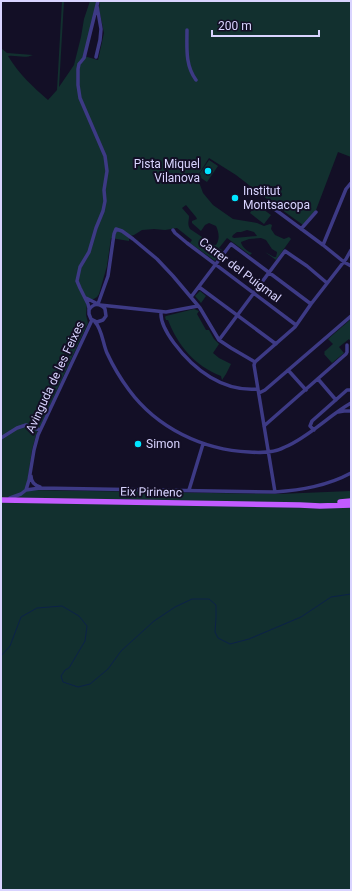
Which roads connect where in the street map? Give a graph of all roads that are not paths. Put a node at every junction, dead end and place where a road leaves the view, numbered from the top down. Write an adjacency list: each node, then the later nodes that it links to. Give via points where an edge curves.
1 (98, 3): 3 (street, via 101,29); 20 (street, via 84,58 78,67 81,102 105,156 107,171 103,211 78,276 78,284)
2 (187, 30): 4 (street, via 188,65)
3 (96, 57)
4 (196, 80)
5 (351, 183): 10 (street, via 346,189)
6 (269, 205): 8 (street)
7 (316, 212): 8 (street)
8 (301, 229): 10 (street)
9 (173, 230): 13 (street, Carrer del Puigmal)
10 (323, 245): 12 (street)
11 (351, 250): 12 (street)
12 (344, 262): 14 (street); 16 (street)
13 (216, 264): 15 (street, via 231,244); 17 (street); 18 (street, Carrer del Puigmal)
14 (351, 266)
15 (270, 272): 16 (street, via 285,251); 18 (street); 21 (street)
16 (327, 282): 21 (street)
17 (199, 287): 19 (street); 28 (street)
18 (254, 294): 28 (street); 32 (street, Carrer del Puigmal)
19 (191, 297): 22 (street, via 167,270 133,239 116,229 108,276); 23 (street)
20 (86, 298): 22 (street); 25 (street)
21 (312, 304): 32 (street)
22 (99, 305): 24 (street); 25 (street, Avinguda de les Feixes); 27 (street, via 104,307)
23 (198, 306): 26 (street); 34 (street)
24 (117, 307): 26 (street); 27 (street, via 109,309)
25 (89, 310): 31 (street, Avinguda de les Feixes)
26 (161, 312): 42 (street, via 169,336 196,367 218,382)
27 (106, 314): 30 (street, Avinguda de les Feixes)
28 (238, 315): 34 (street); 35 (street)
29 (351, 316): 38 (street)
30 (103, 320): 31 (street, Avinguda de les Feixes); 33 (street)
31 (94, 321): 33 (street); 48 (street, Avinguda de les Feixes)
32 (296, 325): 35 (street)
33 (101, 333): 51 (street, via 114,367 136,399 170,428)
34 (219, 340): 37 (street)
35 (276, 344): 37 (street)
36 (347, 344): 39 (street, via 347,353)
37 (255, 362): 42 (street)
38 (288, 370): 40 (street); 42 (street, via 265,390)
39 (318, 379): 40 (street); 43 (street)
40 (306, 390): 47 (street)
41 (351, 390): 43 (street, via 347,390)
42 (259, 391): 47 (street)
43 (336, 400): 49 (street, via 311,422 310,426)
44 (351, 403): 46 (street)
45 (351, 411): 46 (street)
46 (335, 413): 49 (street)
47 (264, 426): 52 (street)
48 (40, 430): 50 (street, via 26,425); 53 (street, Avinguda de les Feixes)
49 (314, 430): 52 (street, via 290,445)
50 (1, 438)
51 (203, 444): 52 (street, via 234,451); 57 (street)
52 (268, 452): 58 (street)
53 (31, 470): 55 (street, via 33,483); 56 (street, Avinguda de les Feixes)
54 (351, 473): 58 (street, via 322,485)
55 (49, 488): 56 (street); 57 (street)
56 (26, 490): 59 (street, via 13,498)
57 (189, 490): 58 (street)
58 (275, 492)
59 (1, 500): 60 (main road, Eix Pirinenc)
60 (350, 504)

